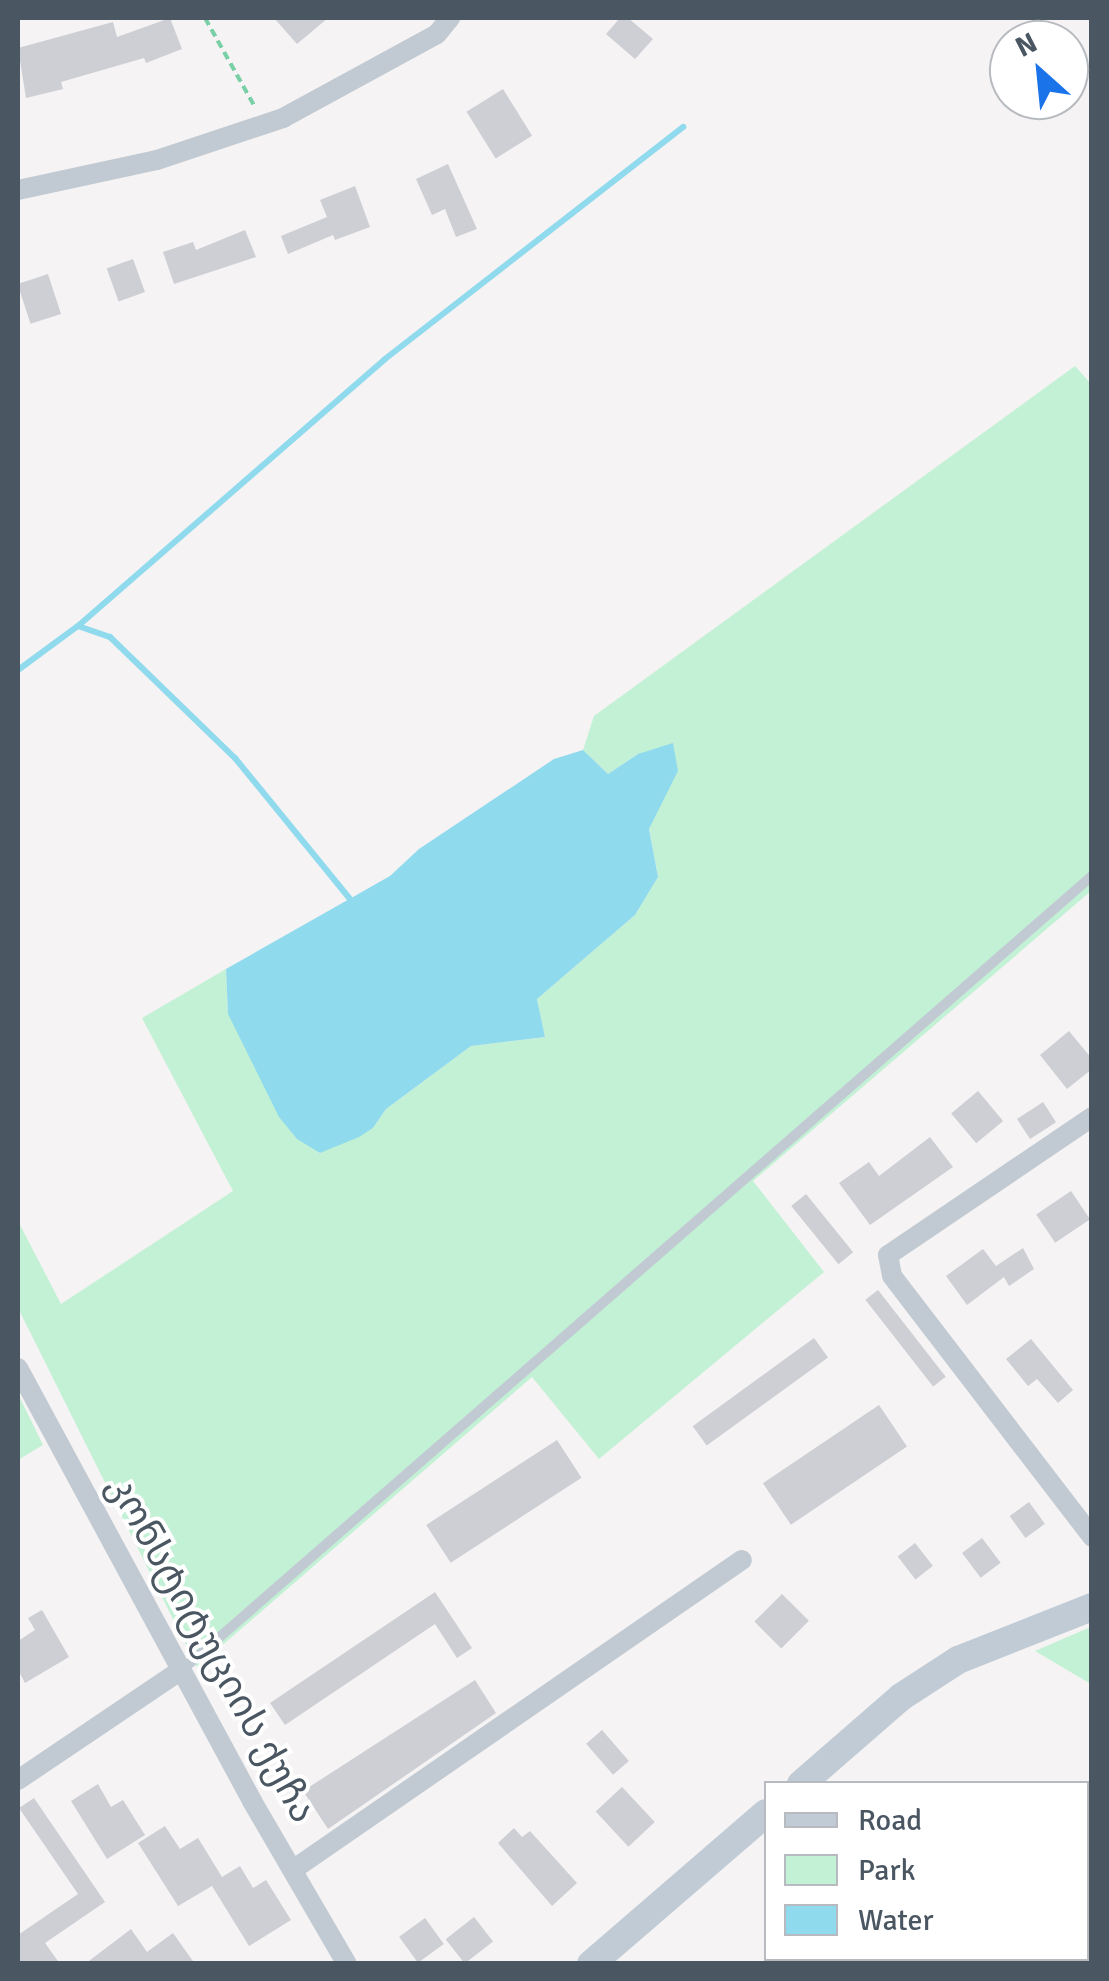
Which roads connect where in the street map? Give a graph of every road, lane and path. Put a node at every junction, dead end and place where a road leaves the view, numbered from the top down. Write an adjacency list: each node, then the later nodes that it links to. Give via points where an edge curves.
1 (205, 18): 3 (path)
2 (450, 18): 3 (street, via 437,34)
3 (264, 124): 4 (street, via 157,160)
4 (18, 190)
5 (1092, 876): 11 (lane)
6 (1092, 1117): 8 (street, via 888,1255 892,1276)
7 (18, 1368): 11 (street, კონსტიტუციის ქუჩა)
8 (1092, 1537)
9 (742, 1560): 15 (street)
10 (1092, 1607): 13 (main road, via 958,1660 901,1697)
11 (181, 1670): 12 (street); 15 (street, კონსტიტუციის ქუჩა)
12 (18, 1780)
13 (804, 1781)
14 (764, 1815): 17 (main road)
15 (294, 1868): 16 (street, კონსტიტუციის ქუჩა)
16 (347, 1964)
17 (591, 1964)

